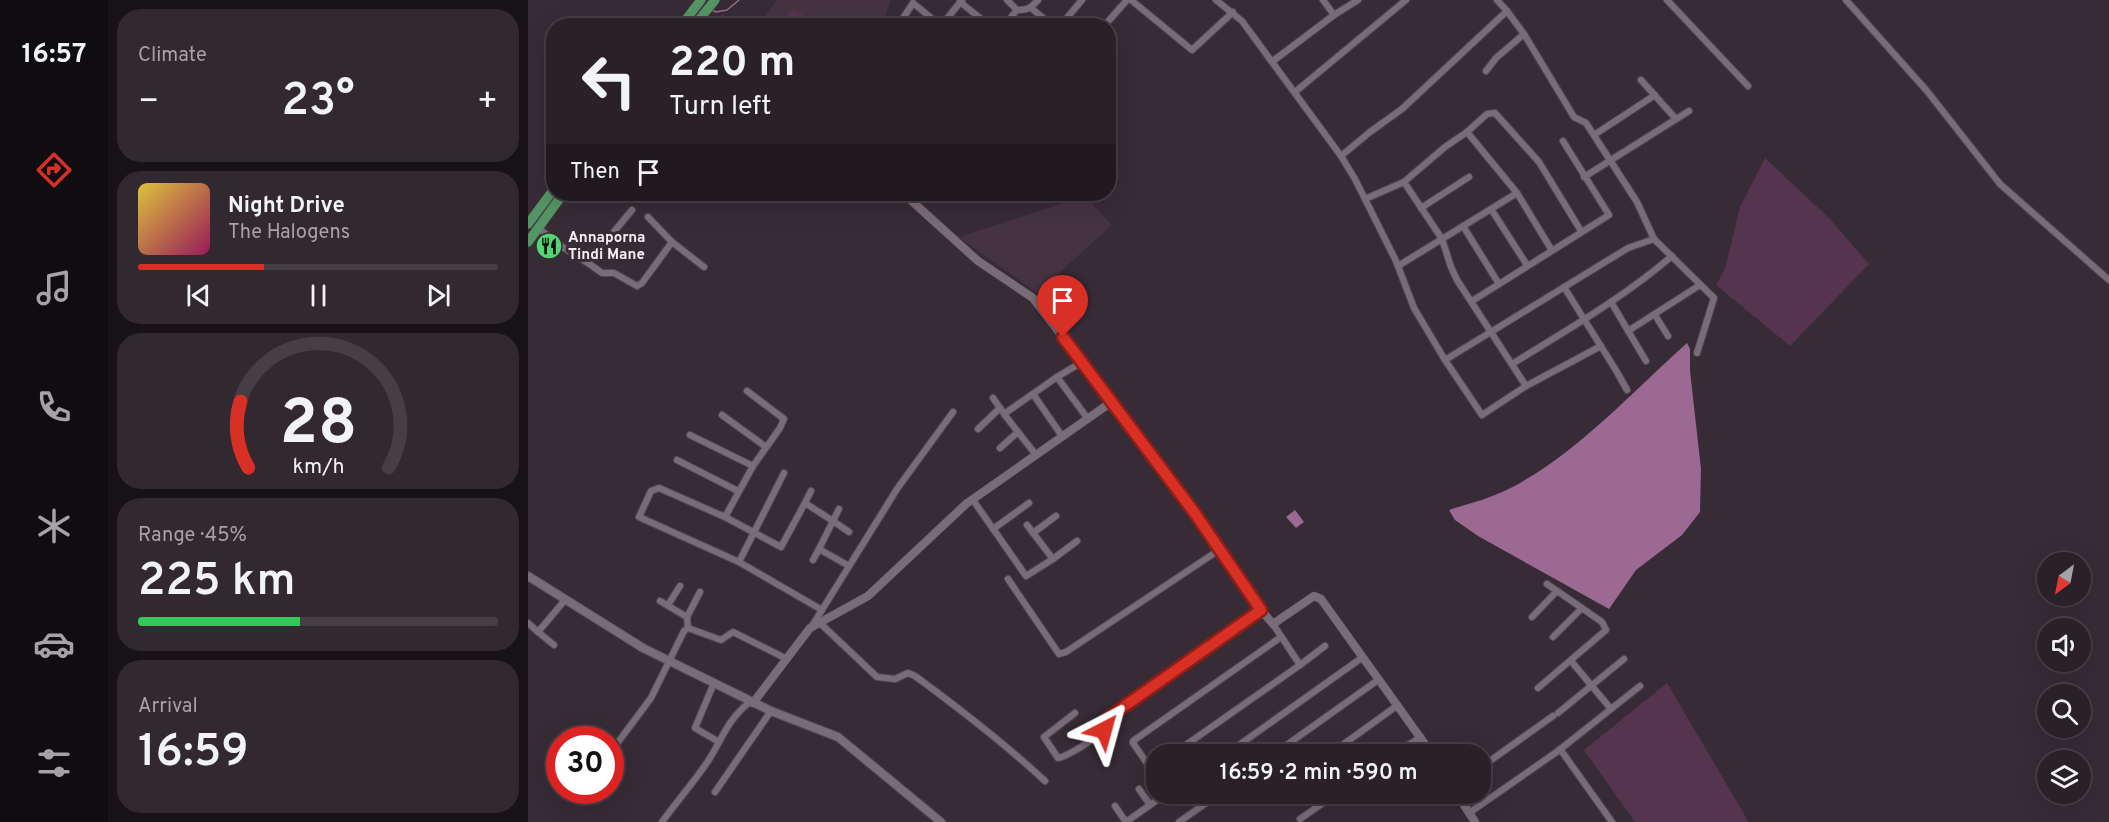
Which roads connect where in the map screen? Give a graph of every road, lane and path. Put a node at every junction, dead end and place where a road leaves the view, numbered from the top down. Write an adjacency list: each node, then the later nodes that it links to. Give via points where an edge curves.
1 (1007, 0): 17 (street)
2 (1038, 0): 16 (street)
3 (1082, 0): 29 (street)
4 (1129, 0): 19 (street, via 1192,50); 30 (street)
5 (1216, 0): 19 (street)
6 (1323, 0): 20 (street)
7 (1358, 0): 20 (street)
8 (1406, 0): 36 (street)
9 (1497, 0): 18 (street)
10 (1667, 0): 35 (street)
11 (1846, 0): 71 (street, via 1928,91 2000,184)
12 (714, 1): 22 (main road)
13 (961, 1): 25 (street); 26 (street)
14 (911, 2): 23 (street); 24 (street)
15 (699, 3): 21 (main road)
16 (1031, 8): 17 (street); 28 (street)
17 (1017, 10): 27 (street)
18 (1507, 11): 31 (street); 43 (street, via 1402,109)
19 (1233, 12): 32 (street)
20 (1334, 15): 32 (street)
21 (687, 18)
22 (700, 18)
23 (902, 18)
24 (932, 18)
25 (947, 18)
26 (981, 18)
27 (1010, 18)
28 (1043, 18)
29 (1067, 18)
30 (1112, 18)
31 (1524, 34): 33 (street); 41 (street, via 1574,117 1586,123)
32 (1273, 61): 36 (street)
33 (1486, 70)
34 (1641, 80): 37 (street)
35 (1748, 86)
36 (1295, 92): 43 (street)
37 (1655, 95): 39 (street); 41 (street)
38 (1689, 111): 39 (street)
39 (1676, 118): 44 (street)
40 (1467, 132): 47 (street); 48 (street); 60 (street, via 1487,114 1495,113 1539,162)
41 (1594, 135): 44 (street)
42 (1563, 141): 46 (street)
43 (1341, 156): 49 (street)
44 (1611, 161): 46 (street); 62 (street)
45 (1469, 177): 53 (street)
46 (1584, 177): 60 (street, via 1609,215)
47 (1404, 182): 49 (street); 53 (street)
48 (1517, 193): 54 (street); 65 (street)
49 (1365, 199): 68 (street)
50 (546, 200): 57 (main road)
51 (559, 201): 59 (main road)
52 (915, 201): 86 (street, via 978,261 1033,298)
53 (1421, 208): 61 (street)
54 (1491, 209): 58 (street); 69 (street)
55 (632, 210): 67 (street)
56 (648, 217): 64 (street)
57 (528, 224)
58 (1463, 226): 61 (street); 72 (street)
59 (538, 228): 63 (main road); 67 (street)
60 (1581, 231): 65 (street)
61 (1442, 239): 68 (street); 75 (street, via 1451,267)
62 (1654, 239): 66 (street); 74 (street, via 1628,248)
63 (528, 242)
64 (672, 242): 67 (street, via 637,286 614,273 602,273); 70 (street)
65 (1551, 249): 69 (street)
66 (1672, 256): 73 (street); 76 (street)
67 (588, 263)
68 (1398, 266): 84 (street, via 1414,308)
69 (1527, 266): 72 (street)
70 (704, 267)
71 (2109, 280)
72 (1500, 284): 75 (street)
73 (1700, 285): 77 (street); 83 (street, via 1714,298)
74 (1564, 287): 78 (street); 79 (street)
75 (1472, 301): 79 (street)
76 (1611, 302): 78 (street); 80 (street)
77 (1655, 315): 80 (street); 81 (street)
78 (1584, 319): 82 (street); 87 (street)
79 (1492, 331): 84 (street); 87 (street)
80 (1628, 331): 85 (street)
81 (1668, 336)
82 (1601, 346): 89 (street); 90 (street)
83 (1698, 353)
84 (1445, 360): 89 (street, via 1482,415)
85 (1646, 361)
86 (1082, 362): 88 (street); 94 (street)
87 (1512, 364): 89 (street)
88 (1057, 377): 92 (street); 98 (street)
89 (1527, 387)
90 (1627, 390)
91 (747, 391): 103 (street, via 784,419)
92 (1033, 394): 95 (street); 102 (street)
93 (993, 398): 95 (street)
94 (1110, 399): 98 (street, via 1105,409); 125 (street)
95 (1002, 411): 99 (street); 100 (street)
96 (952, 412): 129 (street)
97 (722, 416): 103 (street)
98 (1088, 419): 102 (street)
99 (978, 429)
100 (1018, 432): 104 (street); 105 (street)
101 (690, 435): 107 (street)
102 (1062, 436): 105 (street)
103 (766, 447): 107 (street)
104 (1000, 448)
105 (1036, 455): 111 (street)
106 (677, 460): 109 (street)
107 (753, 466): 109 (street)
108 (784, 473): 120 (street)
109 (738, 491): 116 (street)
110 (812, 491): 112 (street)
111 (972, 500): 119 (street); 145 (street, via 868,596)
112 (805, 503): 117 (street); 120 (street, via 781,548)
113 (1029, 503): 119 (street)
114 (839, 509): 117 (street)
115 (1056, 516): 122 (street)
116 (725, 518): 120 (street); 128 (street, via 659,488 651,491 639,517)
117 (833, 521): 121 (street); 124 (street)
118 (1027, 525): 122 (street)
119 (993, 529): 131 (street)
120 (754, 532): 128 (street)
121 (849, 532)
122 (1033, 533): 126 (street)
123 (1077, 541): 126 (street)
124 (819, 549): 127 (street); 129 (street)
125 (1219, 550): 131 (street, via 1059,654 1010,582); 141 (street)
126 (1053, 559): 131 (street)
127 (813, 560)
128 (739, 562): 140 (street)
129 (849, 566): 140 (street)
130 (528, 576): 136 (main road)
131 (1026, 576)
132 (1547, 584): 134 (street)
133 (680, 586): 138 (street)
134 (1557, 591): 139 (street); 142 (street)
135 (700, 592): 143 (street)
136 (565, 600): 149 (street); 157 (main road)
137 (660, 601): 138 (street)
138 (668, 605): 143 (street)
139 (1582, 608): 151 (street); 158 (street, via 1602,622 1606,630)
140 (822, 610): 147 (street)
141 (1261, 610): 146 (street); 169 (street, via 1112,715 1104,730 1069,755 1058,758 1044,737)
142 (1532, 616)
143 (687, 617): 148 (street)
144 (528, 623): 149 (street)
145 (820, 623): 147 (street); 182 (street, via 877,677 895,679 908,673 915,676 987,730)
146 (1273, 624): 150 (street); 154 (street, via 1314,596 1321,599)
147 (812, 627): 155 (street)
148 (688, 628): 155 (street, via 721,640 733,632); 157 (street)
149 (538, 632): 152 (street)
150 (1281, 637): 159 (street); 181 (street, via 1133,741)
151 (1553, 637)
152 (554, 645)
153 (1325, 646): 159 (street)
154 (1363, 657): 160 (street); 174 (street)
155 (786, 658): 165 (street)
156 (1624, 659): 162 (street)
157 (670, 661): 161 (main road); 170 (street, via 651,698)
158 (1571, 661): 162 (street); 164 (street)
159 (1300, 665): 173 (street)
160 (1378, 680): 166 (street); 175 (street)
161 (714, 683): 165 (main road); 172 (street, via 696,728)
162 (1592, 685): 167 (street); 180 (street)
163 (1640, 686): 167 (street)
164 (1538, 688)
165 (752, 702): 168 (main road); 172 (street, via 737,712)
166 (1398, 705): 171 (street); 176 (street)
167 (1611, 709): 179 (street)
168 (771, 711): 184 (street); 193 (main road, via 838,737)
169 (1075, 713)
170 (624, 734)
171 (1421, 737): 177 (street); 178 (street)
172 (719, 742): 192 (street)
173 (1187, 744)
174 (1240, 744)
175 (1288, 744)
176 (1346, 744)
177 (1410, 744)
178 (1426, 744)
179 (1560, 749): 190 (street); 197 (street)
180 (1491, 760)
181 (1146, 762)
182 (1045, 781)
183 (1139, 789): 188 (street)
184 (715, 792)
185 (1205, 804): 195 (street)
186 (1322, 804): 191 (street)
187 (1463, 804): 190 (street)
188 (1150, 805): 194 (street)
189 (1115, 806): 194 (street)
190 (1469, 813): 196 (street)
191 (1300, 819)
192 (662, 822)
193 (940, 822)
194 (1126, 822)
195 (1179, 822)
196 (1475, 822)
197 (1612, 822)

